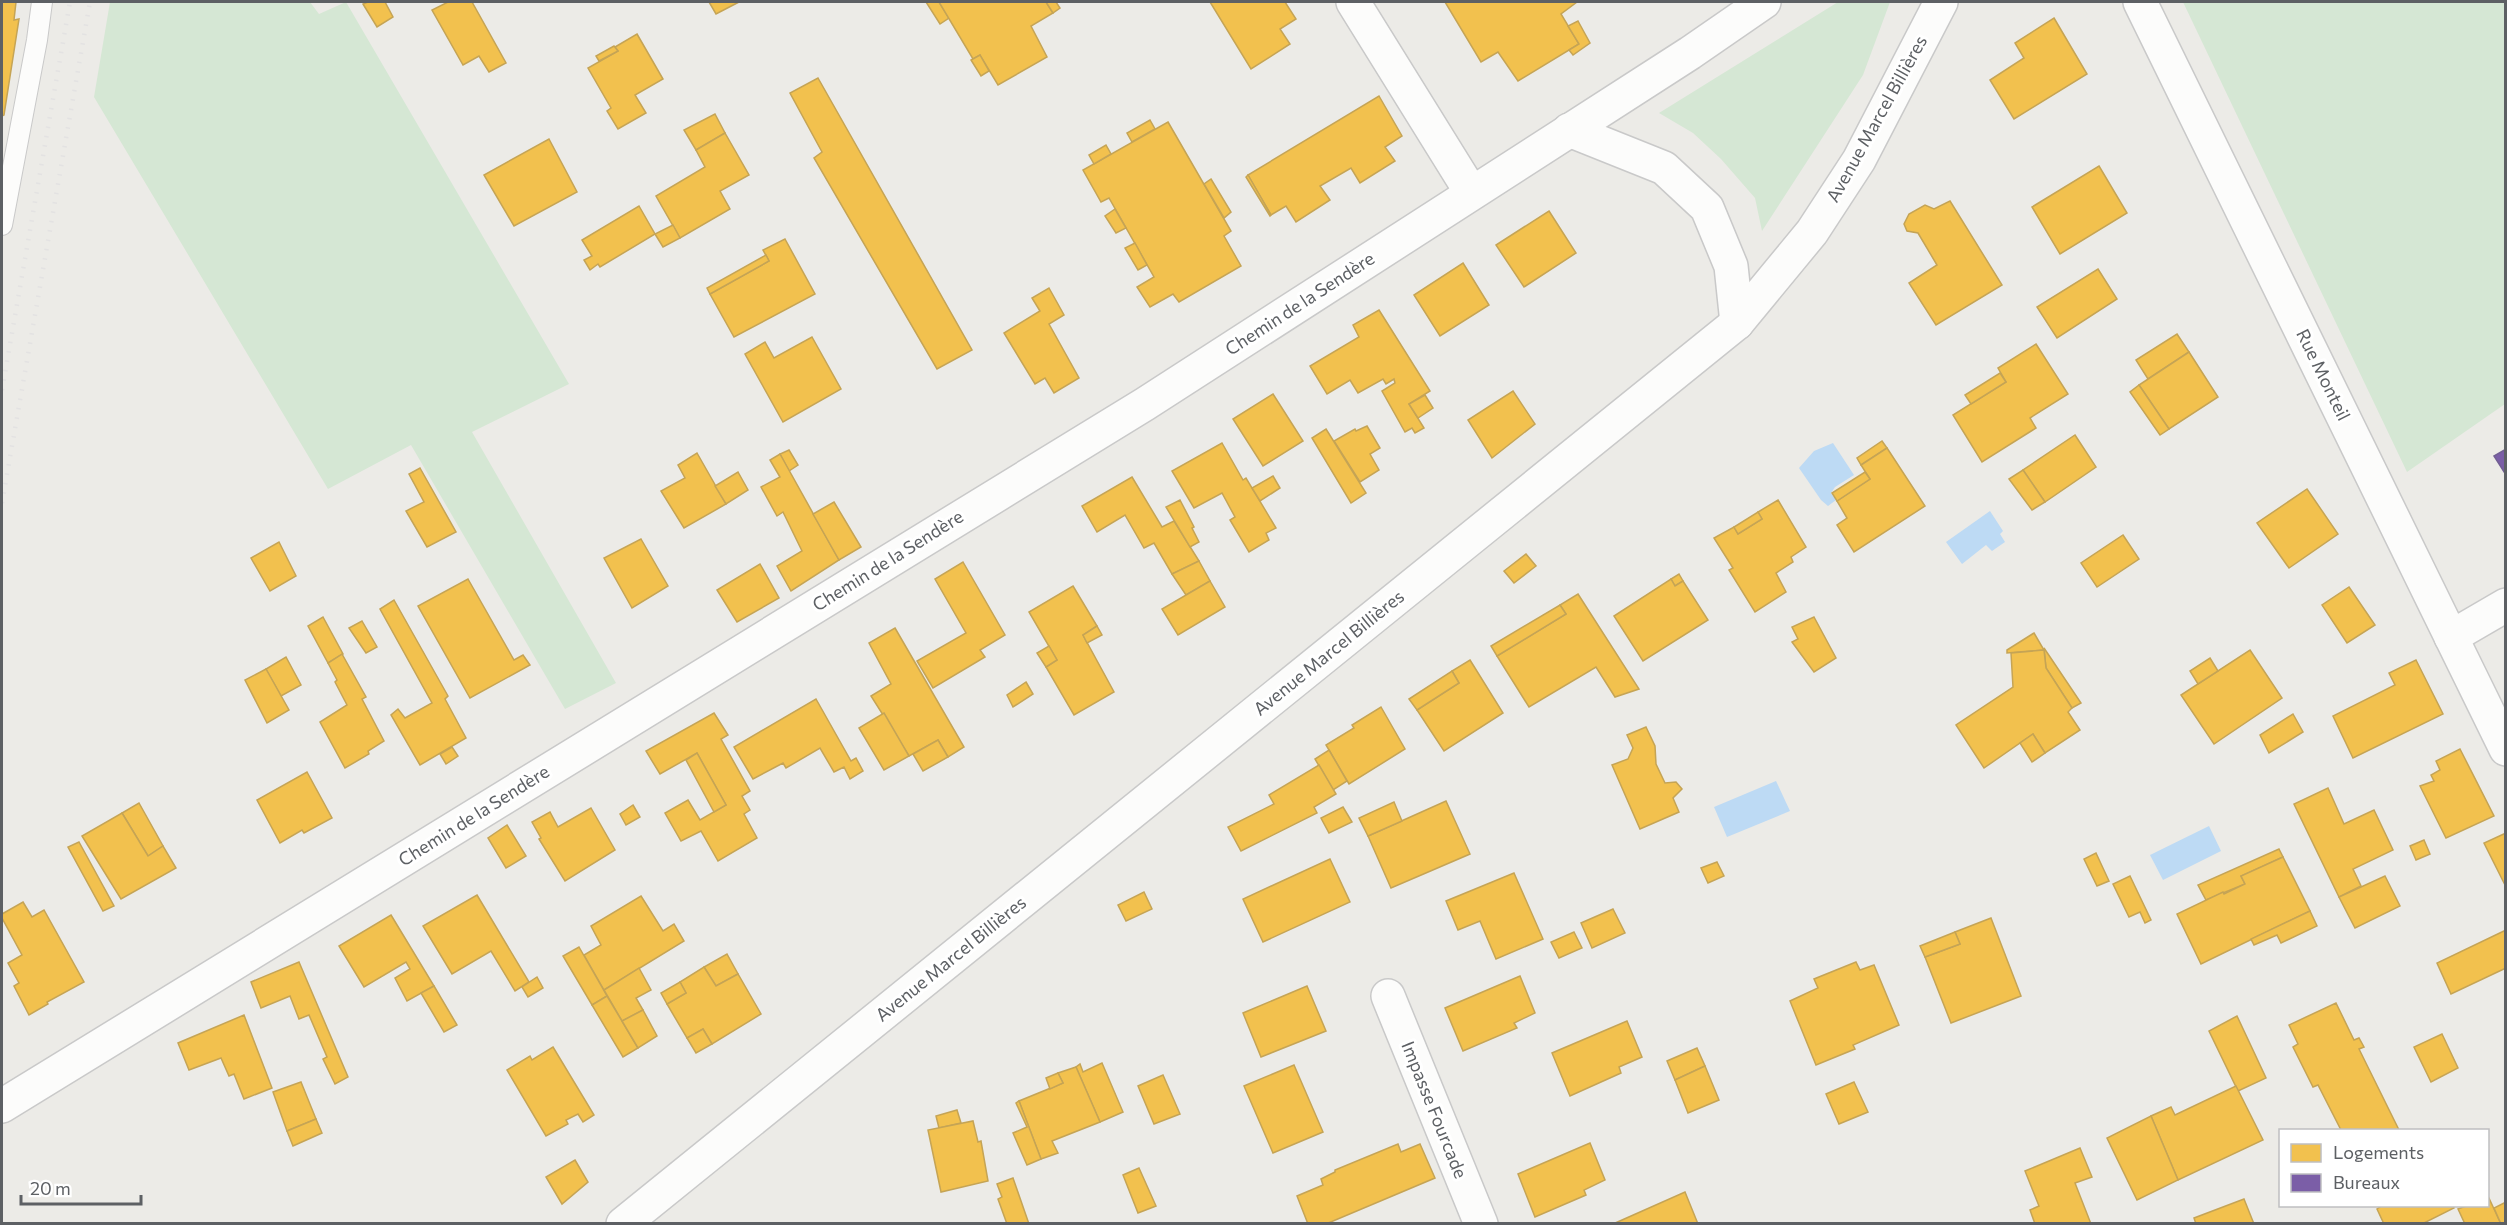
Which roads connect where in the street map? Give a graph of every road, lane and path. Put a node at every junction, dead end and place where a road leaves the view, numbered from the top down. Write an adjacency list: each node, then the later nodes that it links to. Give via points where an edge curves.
1 (42, 2): 8 (lane)
2 (1353, 2): 7 (street)
3 (1764, 2): 6 (street, Chemin de la Sendère)
4 (1941, 2): 9 (street, Avenue Marcel Billières, via 1859,160 1812,232)
5 (2140, 2): 11 (street, Rue Monteil)
6 (1569, 130): 7 (street, Chemin de la Sendère); 9 (street, via 1664,168 1707,207 1731,266)
7 (1471, 192): 14 (street, Chemin de la Sendère, via 1145,404)
8 (2, 225)
9 (1737, 323): 15 (street, Avenue Marcel Billières)
10 (2505, 605): 11 (street)
11 (2451, 637): 12 (street, Rue Monteil)
12 (2505, 748)
13 (1388, 996): 16 (street, Impasse Fourcade)
14 (2, 1106)
15 (623, 1224)
16 (1481, 1224)

